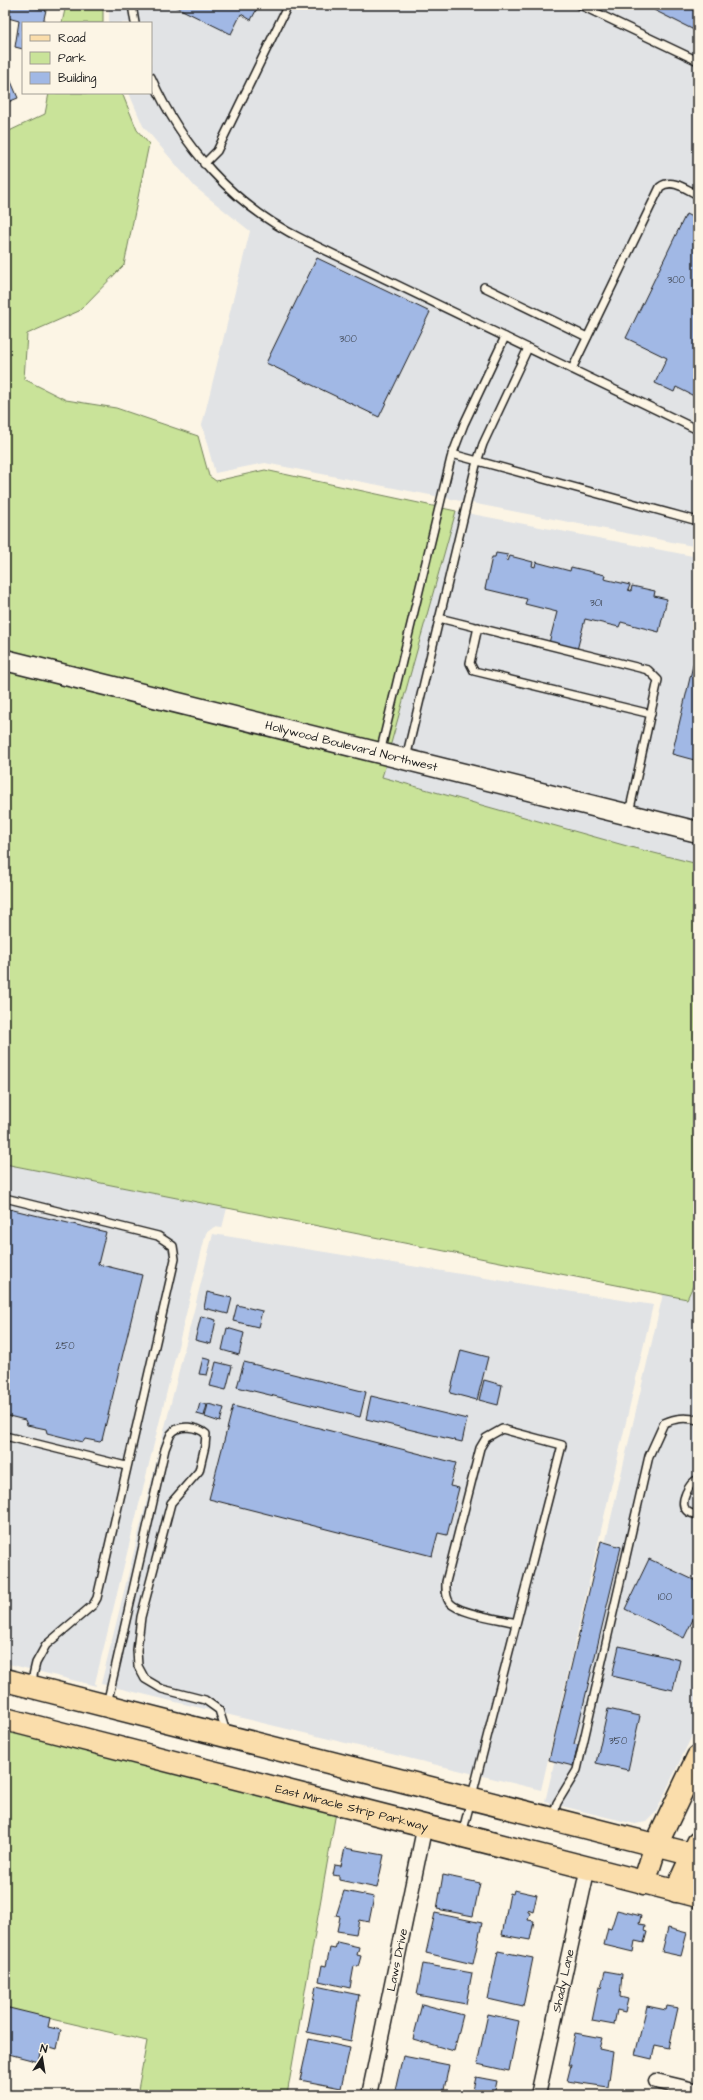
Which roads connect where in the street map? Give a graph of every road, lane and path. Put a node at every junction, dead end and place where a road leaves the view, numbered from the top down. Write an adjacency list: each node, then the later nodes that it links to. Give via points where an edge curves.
1 (132, 5): 4 (lane)
2 (288, 5): 7 (lane, via 217,151)
3 (580, 5): 5 (lane)
4 (135, 22)
5 (698, 61)
6 (152, 79): 7 (lane, via 171,118)
7 (204, 164): 10 (lane, via 234,194 295,236)
8 (698, 195): 11 (lane, via 676,184 660,187)
9 (484, 287): 11 (lane)
10 (505, 337): 12 (lane); 15 (lane)
11 (587, 337): 13 (lane)
12 (528, 348): 13 (lane); 16 (lane)
13 (572, 369): 14 (lane)
14 (698, 430)
15 (452, 454): 16 (lane); 22 (lane)
16 (477, 461): 17 (lane); 18 (lane)
17 (698, 521)
18 (440, 618): 19 (lane); 23 (lane)
19 (478, 627): 21 (lane, via 648,670 658,680); 21 (lane, via 470,663 474,671)
20 (5, 660): 22 (street, Hollywood Boulevard Northwest)
21 (651, 714): 24 (lane)
22 (380, 754): 23 (street, Hollywood Boulevard Northwest)
23 (406, 760): 24 (street, Hollywood Boulevard Northwest)
24 (629, 815): 25 (street, Hollywood Boulevard Northwest)
25 (698, 832)
26 (5, 1198): 29 (lane, via 158,1236 173,1246 176,1259)
27 (698, 1420): 40 (lane, via 674,1419 664,1423 649,1456 577,1770)
28 (5, 1436): 29 (lane)
29 (126, 1466): 34 (lane, via 97,1598 93,1605 46,1645 36,1663)
30 (698, 1479): 31 (lane, via 689,1487 683,1504 688,1513)
31 (698, 1515)
32 (516, 1623): 32 (lane, via 462,1610 450,1603 446,1592 446,1582 480,1448 486,1438 502,1429 562,1445); 39 (lane)
33 (5, 1680): 34 (main road)
34 (30, 1686): 35 (main road)
35 (106, 1705): 37 (main road); 37 (lane, via 165,1449 172,1433 179,1428 201,1429 206,1434 199,1471 171,1503 143,1609 137,1650 138,1666 145,1679 162,1689 205,1700 219,1710)
36 (5, 1718): 41 (main road, East Miracle Strip Parkway)
37 (228, 1736): 39 (main road)
38 (698, 1757): 43 (main road)
39 (471, 1798): 40 (main road); 42 (lane)
40 (551, 1818): 43 (main road)
41 (425, 1825): 42 (main road, East Miracle Strip Parkway); 51 (street, Laws Drive)
42 (461, 1835): 45 (main road, East Miracle Strip Parkway)
43 (656, 1845): 44 (main road); 46 (main road)
44 (696, 1851): 47 (main road)
45 (588, 1867): 46 (main road, East Miracle Strip Parkway); 52 (street, Shady Lane)
46 (644, 1883): 47 (main road, East Miracle Strip Parkway)
47 (676, 1890): 48 (main road, East Miracle Strip Parkway)
48 (698, 1896)
49 (656, 2081): 50 (street)
50 (698, 2091)
51 (369, 2095)
52 (538, 2095)

